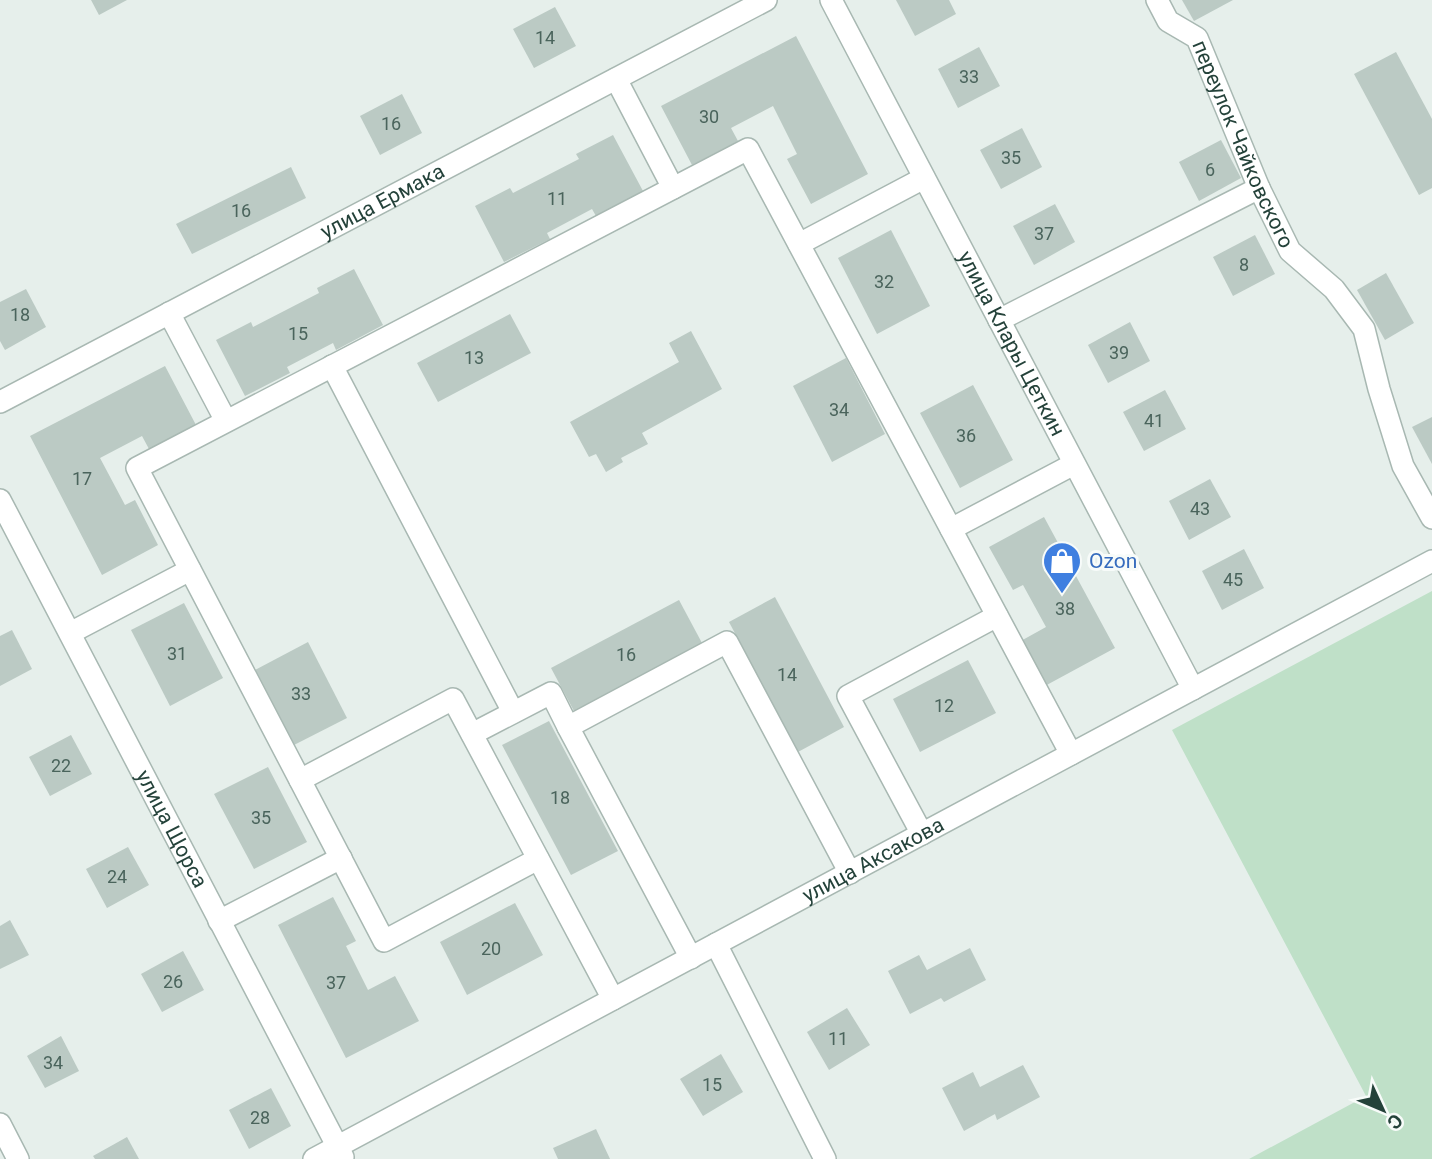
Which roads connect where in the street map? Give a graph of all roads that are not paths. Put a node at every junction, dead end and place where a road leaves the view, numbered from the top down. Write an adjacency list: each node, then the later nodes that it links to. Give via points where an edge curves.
1 (766, 0): 4 (street, улица Ермака)
2 (831, 0): 5 (street, улица Клары Цеткин)
3 (1157, 0): 7 (street, переулок Чайковского, via 1168,21 1197,38)
4 (616, 79): 6 (street); 9 (street, улица Ермака)
5 (924, 178): 8 (street); 10 (street, улица Клары Цеткин)
6 (673, 188): 8 (street, via 748,149); 11 (street)
7 (1259, 188): 10 (street); 16 (street, переулок Чайковского, via 1290,251 1334,289 1364,329 1403,466)
8 (799, 244): 17 (street)
9 (169, 313): 12 (street, улица Ермака); 13 (street)
10 (999, 320): 14 (street, улица Клары Цеткин)
11 (332, 366): 13 (street); 23 (street)
12 (0, 402)
13 (226, 421): 19 (street, via 137,468)
14 (1074, 464): 17 (street); 22 (street, улица Клары Цеткин)
15 (0, 500): 21 (street, улица Щорса)
16 (1432, 518)
17 (951, 529): 20 (street)
18 (1432, 561): 22 (street, улица Аксакова)
19 (190, 570): 21 (street); 27 (street)
20 (997, 616): 26 (street); 28 (street, via 848,695)
21 (70, 633): 32 (street, улица Щорса)
22 (1193, 689): 26 (street, улица Аксакова)
23 (513, 712): 24 (street, via 551,692); 25 (street)
24 (568, 727): 31 (street, via 727,642); 34 (street)
25 (472, 734): 27 (street, via 453,699); 30 (street)
26 (1071, 754): 28 (street, улица Аксакова)
27 (300, 780): 29 (street)
28 (922, 834): 31 (street, улица Аксакова)
29 (341, 858): 30 (street, via 384,941); 32 (street)
30 (538, 859): 35 (street)
31 (850, 873): 33 (street, улица Аксакова)
32 (219, 920): 37 (street, улица Щорса)
33 (716, 944): 34 (street, улица Аксакова); 40 (street)
34 (691, 958): 35 (street, улица Аксакова)
35 (613, 999): 37 (street, улица Аксакова)
36 (0, 1124): 38 (street)
37 (341, 1153): 39 (street, улица Аксакова)
38 (19, 1159)
39 (314, 1159)
40 (825, 1159)

